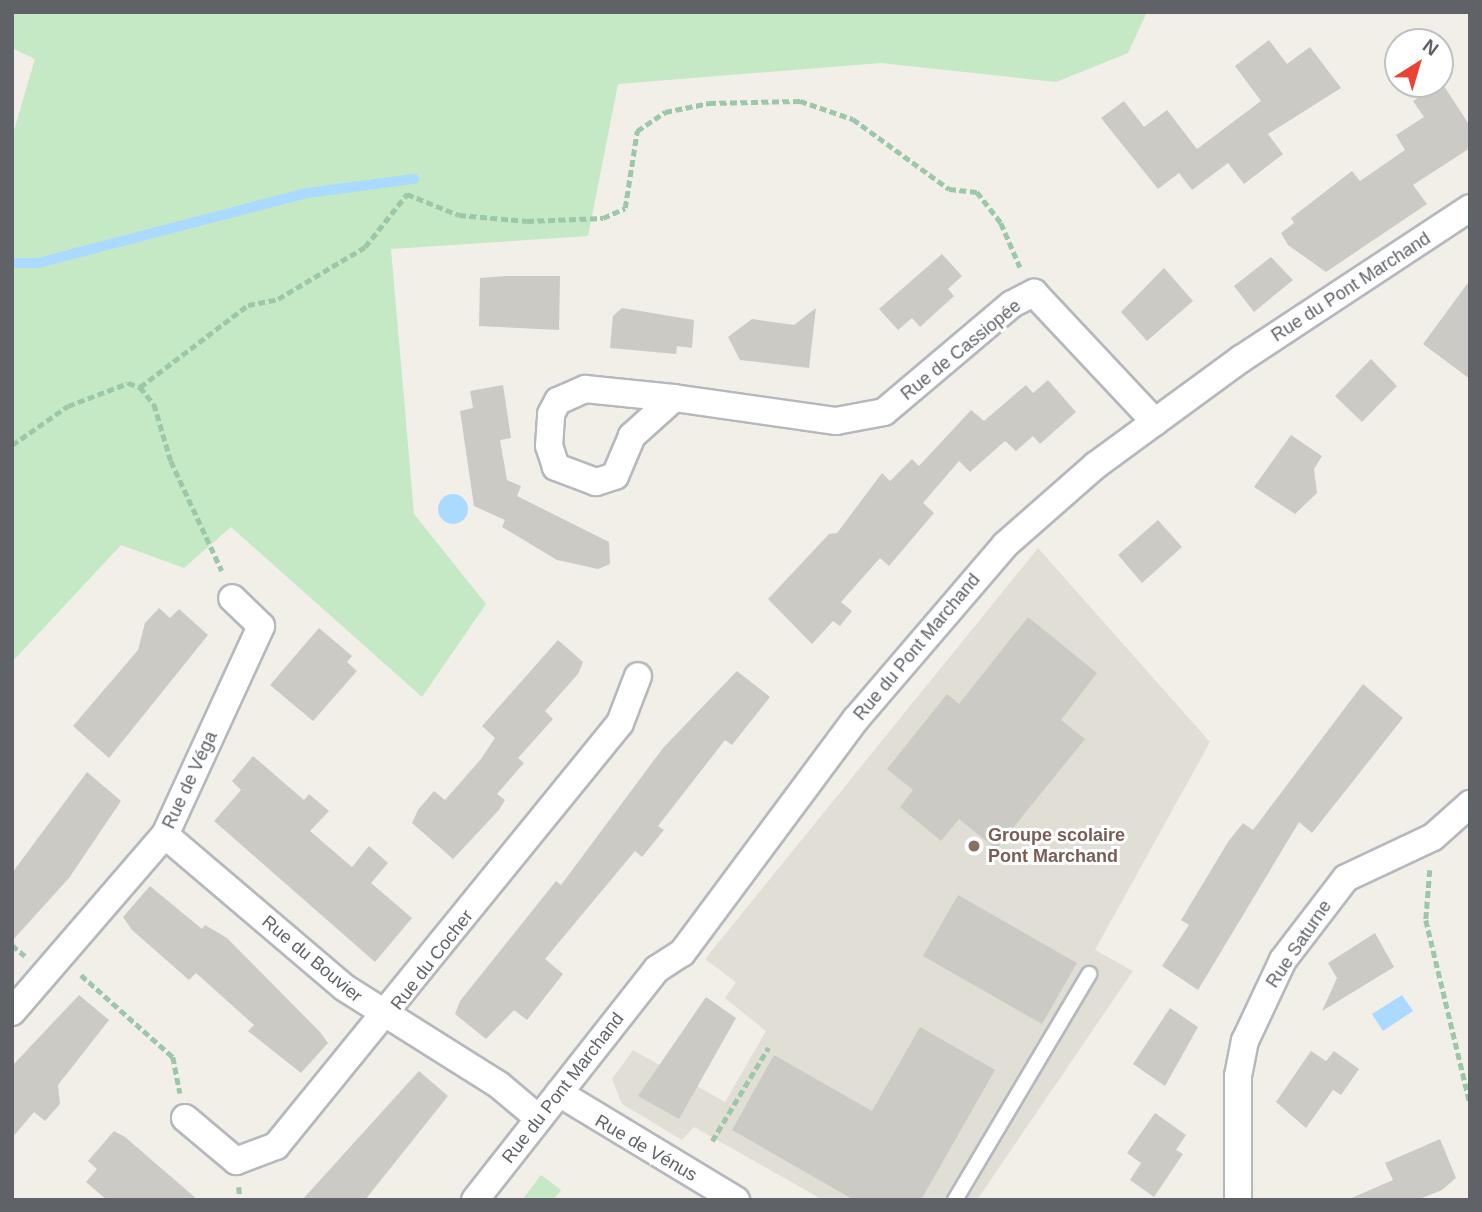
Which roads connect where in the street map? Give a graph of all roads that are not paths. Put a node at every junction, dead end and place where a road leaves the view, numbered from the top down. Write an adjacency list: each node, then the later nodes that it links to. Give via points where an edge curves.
1 (1470, 208): 3 (street, Rue du Pont Marchand)
2 (674, 398): 2 (street, Rue de Cassiopée, via 585,389 558,401 549,446 556,467 596,482 615,476 632,436); 3 (street, Rue de Cassiopée, via 836,421 884,412 1012,304 1034,293)
3 (1155, 422): 11 (street, Rue du Pont Marchand, via 1005,545 933,626 682,953 657,969)
4 (232, 598): 7 (street, Rue de Véga, via 261,625)
5 (638, 676): 10 (street, Rue du Cocher, via 620,723)
6 (1470, 804): 17 (street, Rue Saturne, via 1433,837 1346,878 1267,990 1238,1076 1233,1114)
7 (165, 835): 9 (street, Rue de Véga); 10 (street, Rue du Bouvier)
8 (1089, 974): 16 (lane)
9 (12, 1012)
10 (385, 1018): 12 (street, Rue du Cocher, via 276,1146 236,1161); 13 (street, Rue du Bouvier, via 499,1085)
11 (559, 1093): 13 (street, Rue du Pont Marchand); 15 (street, Rue de Vénus)
12 (185, 1118)
13 (538, 1118): 14 (street, Rue du Pont Marchand)
14 (475, 1200)
15 (736, 1200)
16 (955, 1200)
17 (1238, 1200)

